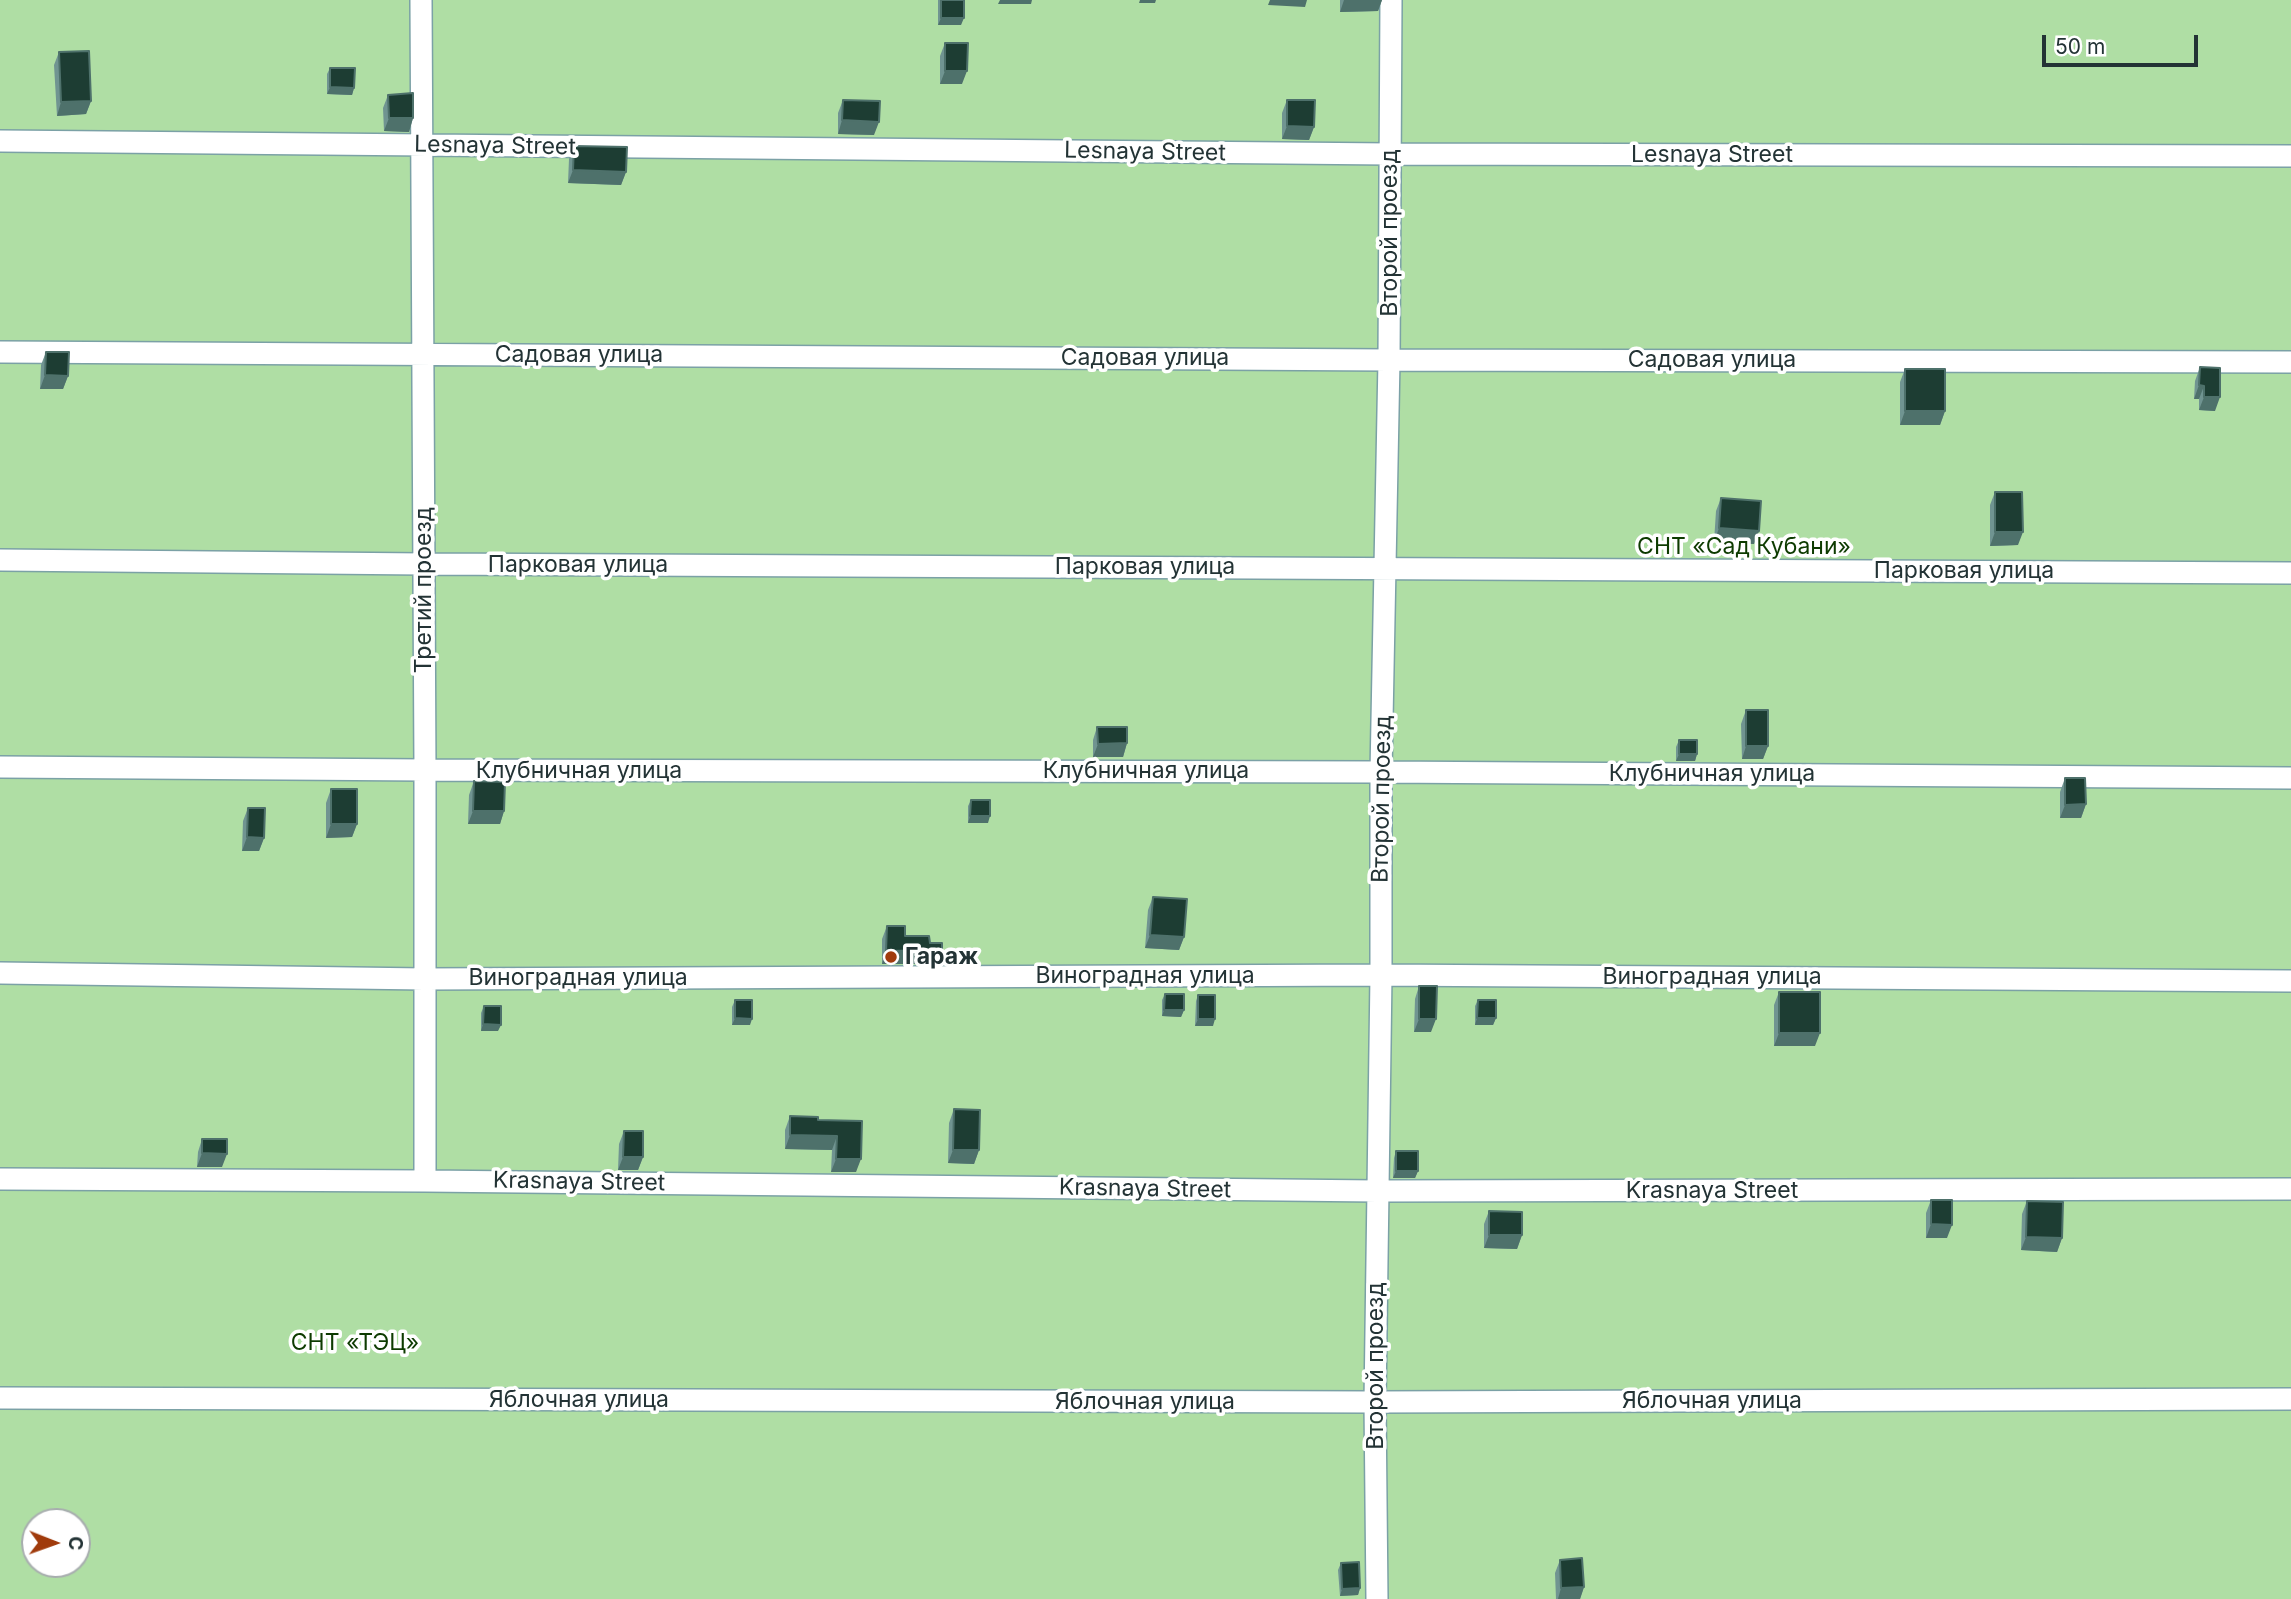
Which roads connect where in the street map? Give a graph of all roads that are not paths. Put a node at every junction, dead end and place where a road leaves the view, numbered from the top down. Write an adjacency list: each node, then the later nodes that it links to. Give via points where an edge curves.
1 (421, 0): 4 (street, Третий проезд)
2 (1391, 0): 5 (street, Второй проезд)
3 (0, 141): 4 (street, Lesnaya Street)
4 (421, 145): 5 (street, Lesnaya Street); 8 (street, Третий проезд)
5 (1390, 154): 6 (street, Lesnaya Street); 9 (street, Второй проезд)
6 (2291, 156)
7 (0, 352): 8 (street, Садовая улица)
8 (424, 354): 9 (street, Садовая улица); 12 (street, Третий проезд)
9 (1389, 360): 10 (street, Садовая улица); 13 (street, Второй проезд)
10 (2291, 362)
11 (0, 560): 12 (street, Парковая улица)
12 (424, 564): 13 (street, Парковая улица); 16 (street, Третий проезд)
13 (1386, 568): 14 (street, Парковая улица); 17 (street, Второй проезд)
14 (2291, 573)
15 (0, 766): 16 (street, Клубничная улица)
16 (425, 770): 17 (street, Клубничная улица); 21 (street, Третий проезд)
17 (1381, 772): 18 (street, Клубничная улица); 20 (street, Второй проезд)
18 (2291, 778)
19 (0, 973): 21 (street, Виноградная улица)
20 (1381, 975): 21 (street, Виноградная улица); 22 (street, Виноградная улица); 26 (street, Второй проезд)
21 (424, 979): 24 (street, Третий проезд)
22 (2291, 981)
23 (0, 1179): 24 (street, Krasnaya Street)
24 (425, 1181): 26 (street, Krasnaya Street)
25 (2291, 1189): 26 (street, Krasnaya Street)
26 (1377, 1191): 29 (street, Второй проезд)
27 (0, 1398): 29 (street, Яблочная улица)
28 (2291, 1399): 29 (street, Яблочная улица)
29 (1374, 1402): 30 (street, Второй проезд)
30 (1377, 1599)

